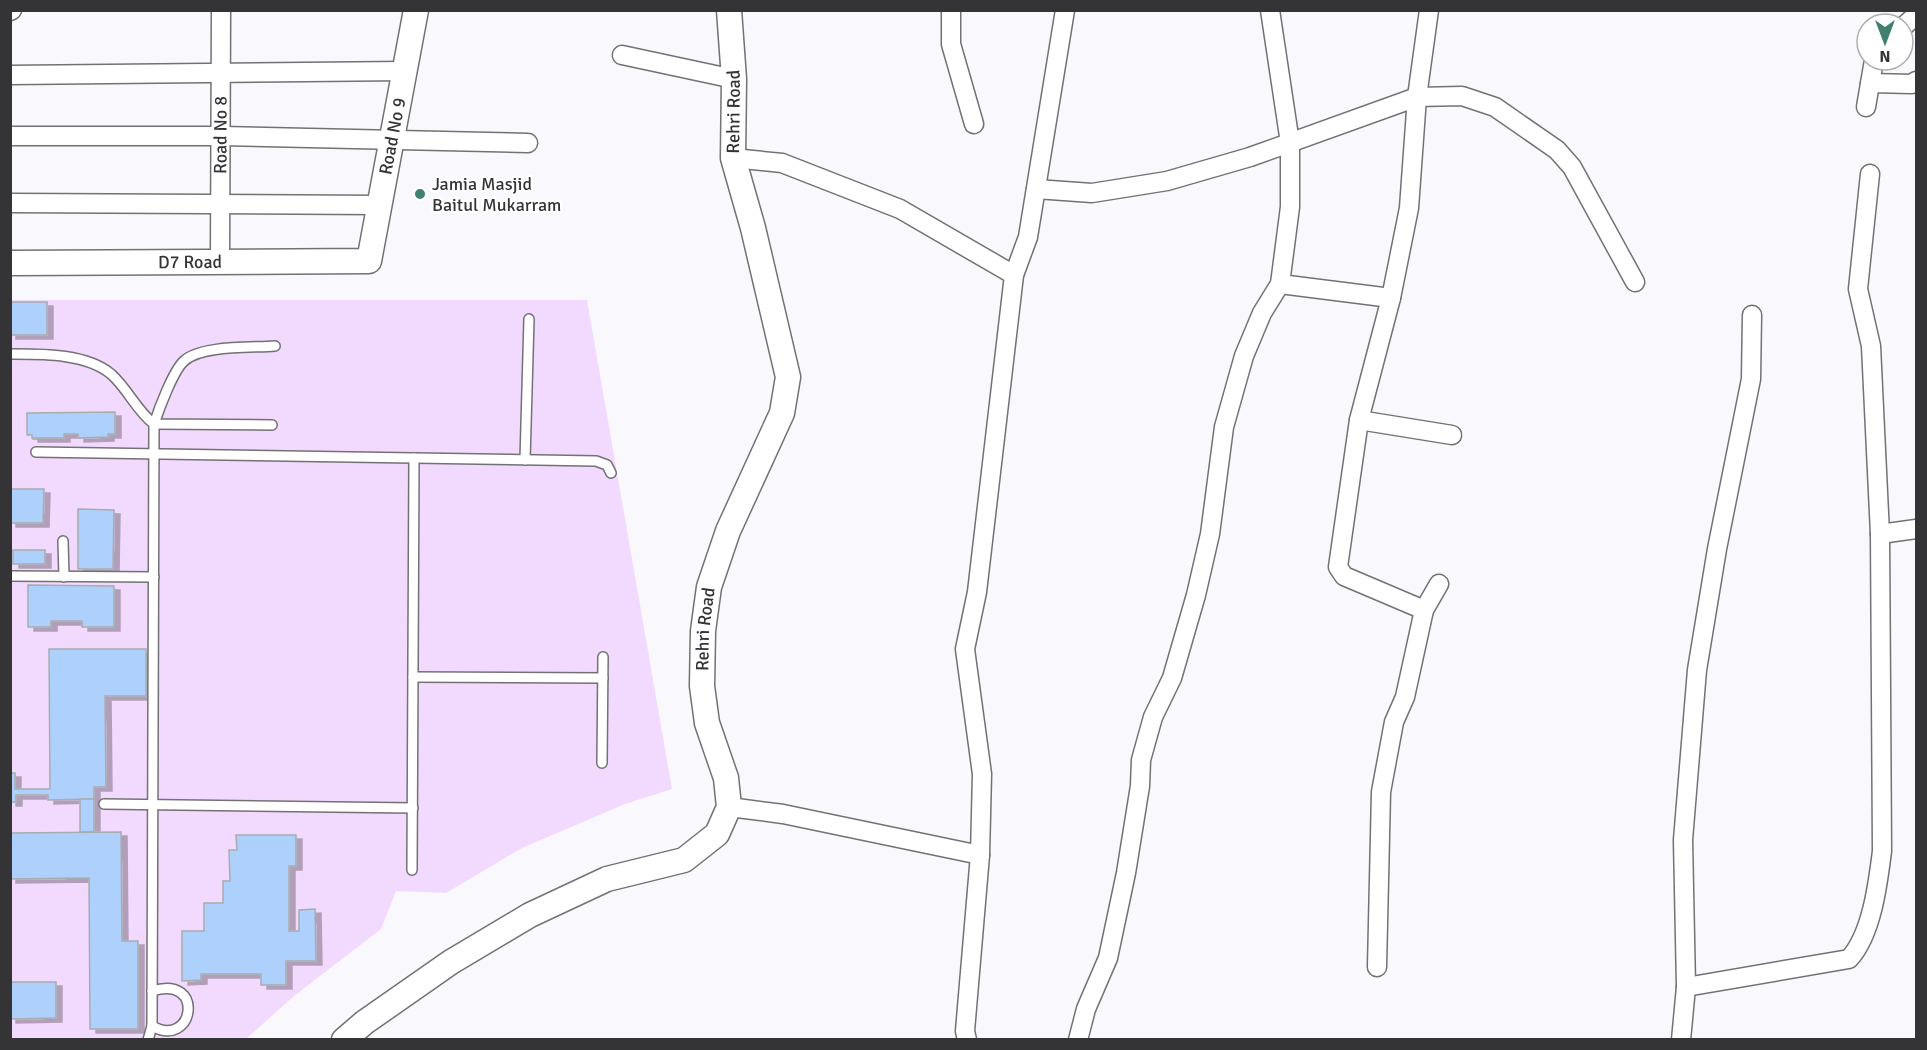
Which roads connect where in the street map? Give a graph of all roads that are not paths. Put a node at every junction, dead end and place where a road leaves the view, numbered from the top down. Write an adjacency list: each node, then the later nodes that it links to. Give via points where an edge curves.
1 (221, 10): 10 (street, Road No 8)
2 (416, 10): 9 (street, Road No 9)
3 (729, 10): 13 (street, Rehri Road)
4 (951, 10): 18 (street, via 951,44)
5 (1065, 10): 26 (street)
6 (1270, 10): 23 (street)
7 (1430, 10): 16 (street)
8 (622, 55): 13 (street)
9 (405, 71): 10 (street); 21 (street, Road No 9)
10 (221, 72): 12 (street); 20 (street, Road No 8)
11 (1872, 72): 15 (street)
12 (10, 75)
13 (734, 79): 24 (street, Rehri Road)
14 (1917, 81): 15 (street)
15 (1870, 83): 17 (street)
16 (1417, 97): 23 (street); 34 (street, via 1462,96 1481,101 1557,150 1572,167); 36 (street, via 1409,208)
17 (1866, 107)
18 (974, 124)
19 (10, 136): 20 (street)
20 (221, 136): 21 (street); 27 (street, Road No 8)
21 (392, 140): 22 (street); 29 (street, Road No 9)
22 (528, 143)
23 (1290, 143): 26 (street, via 1167,181 1113,191); 35 (street, via 1290,207)
24 (733, 159): 33 (street, via 782,163 900,208); 64 (street, Rehri Road, via 788,377 782,413 728,531 709,587 702,687 707,723 726,778)
25 (1870, 174): 51 (street, via 1858,289 1871,346)
26 (1036, 189): 33 (street, via 1028,237)
27 (220, 202): 28 (street); 29 (street); 30 (street, Road No 8)
28 (10, 204)
29 (380, 205): 31 (street, Road No 9)
30 (220, 261): 31 (street, D7 Road); 32 (street, D7 Road)
31 (369, 261)
32 (10, 263)
33 (1014, 275): 66 (street, via 977,592 965,649 982,774)
34 (1635, 282)
35 (1280, 284): 36 (street); 75 (street, via 1262,313 1244,356 1224,427 1210,534 1196,595 1172,678 1153,717 1141,760 1108,958 1086,1009)
36 (1391, 298): 41 (street)
37 (1752, 315): 69 (street, via 1751,379 1697,670 1683,840)
38 (529, 319): 48 (lane)
39 (275, 346): 42 (lane, via 193,355 183,362)
40 (10, 354): 42 (lane, via 43,354 85,362 110,373 143,416)
41 (1359, 420): 44 (street); 57 (street, via 1338,567 1344,576)
42 (154, 424): 43 (lane); 46 (lane)
43 (272, 425)
44 (1452, 435)
45 (36, 452): 46 (lane)
46 (154, 454): 47 (lane); 55 (lane)
47 (414, 458): 48 (lane); 59 (lane)
48 (525, 460): 49 (lane, via 596,461 607,465)
49 (611, 473)
50 (1917, 529): 51 (street)
51 (1880, 534): 69 (street, via 1882,851 1877,892 1857,950 1849,958)
52 (63, 541): 54 (lane)
53 (10, 576): 54 (lane)
54 (64, 577): 55 (lane)
55 (154, 578): 63 (lane)
56 (1439, 584): 57 (street)
57 (1424, 610): 68 (street, via 1405,698 1394,722 1381,792)
58 (603, 657): 60 (lane)
59 (413, 677): 60 (lane); 65 (lane)
60 (603, 678): 61 (lane)
61 (602, 762)
62 (105, 804): 63 (lane)
63 (154, 805): 65 (lane); 70 (lane)
64 (729, 807): 66 (street, via 783,814); 73 (street, via 717,834 684,860 607,879 530,915 451,962)
65 (413, 808): 67 (lane)
66 (980, 855): 74 (street)
67 (412, 870)
68 (1377, 967)
69 (1686, 987): 76 (street)
70 (152, 991): 71 (lane); 71 (lane, via 173,988 182,993 189,1011 179,1028 160,1031)
71 (152, 1026): 72 (lane)
72 (148, 1040)
73 (344, 1040)
74 (967, 1040)
75 (1078, 1040)
76 (1681, 1040)

